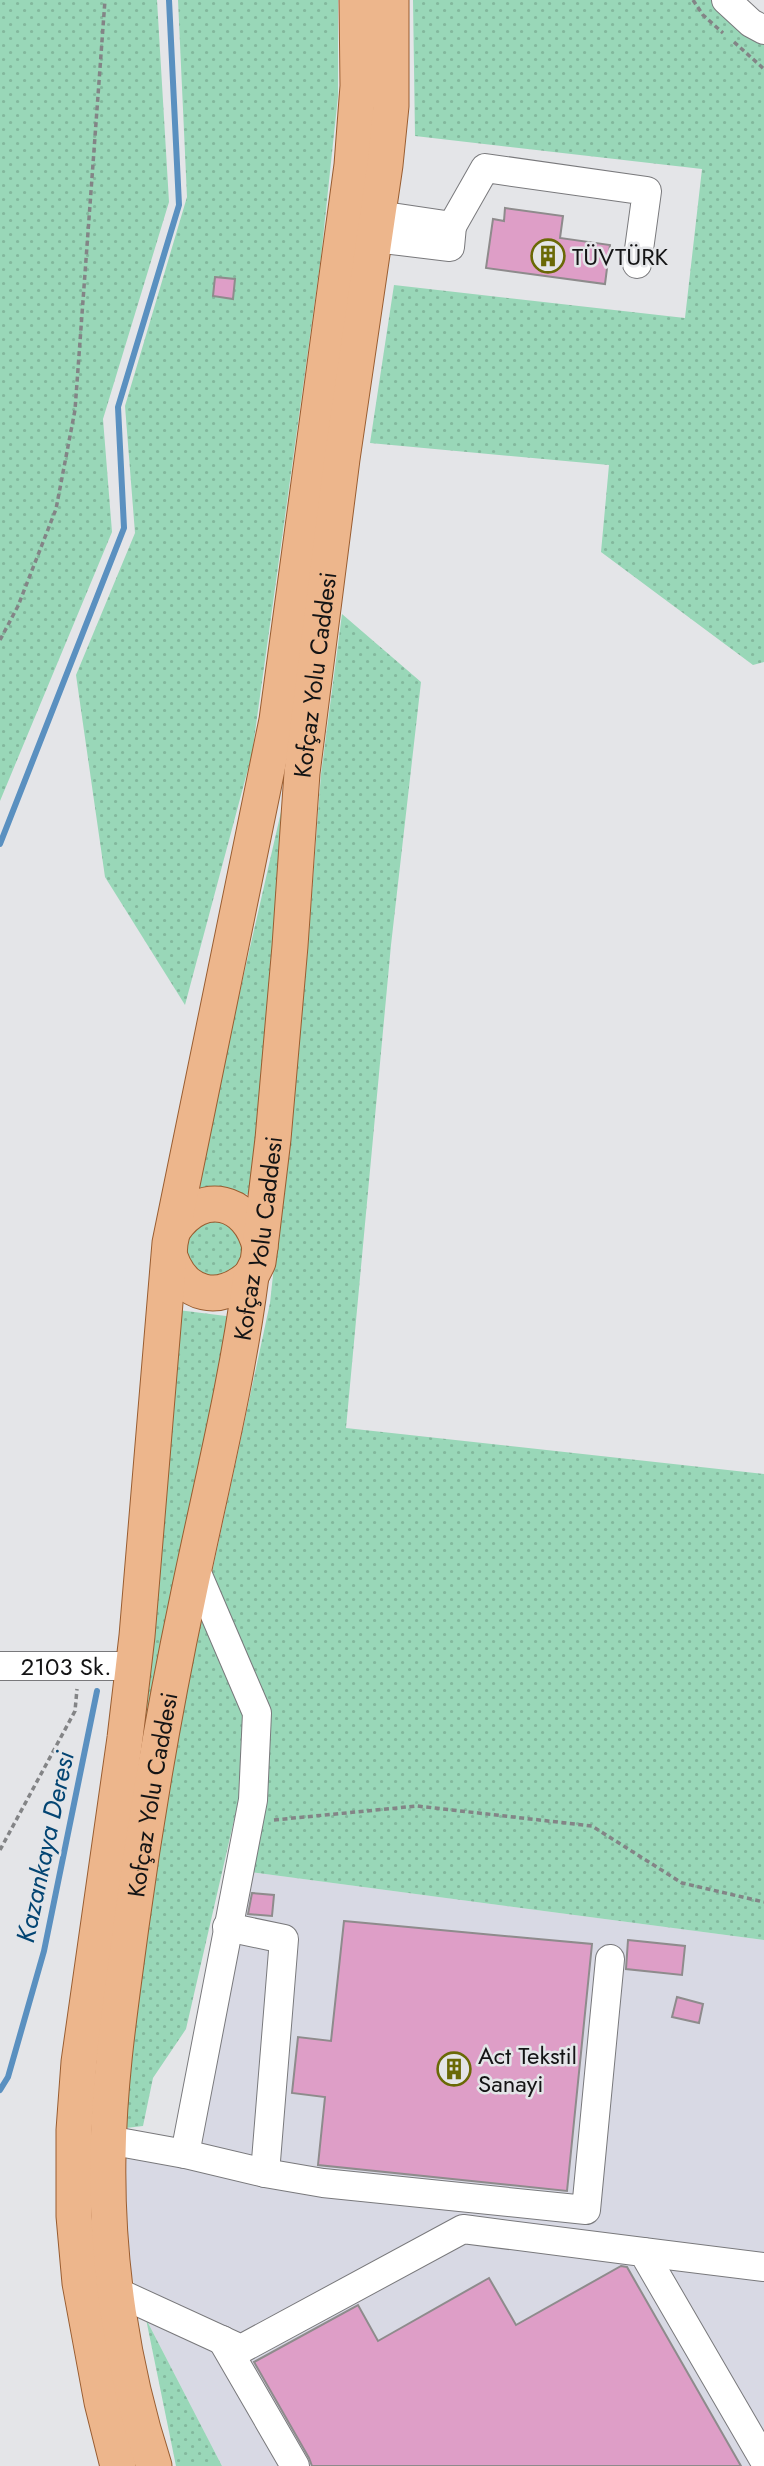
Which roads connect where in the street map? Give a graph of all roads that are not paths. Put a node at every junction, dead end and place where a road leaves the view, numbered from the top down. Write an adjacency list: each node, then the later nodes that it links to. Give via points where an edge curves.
1 (357, 0): 7 (main road, Kofçaz Yolu Caddesi, via 358,86 352,165 277,720)
2 (391, 0): 5 (main road, Kofçaz Yolu Caddesi, via 391,106)
3 (726, 0): 4 (street)
4 (764, 30)
5 (377, 227): 6 (street, via 450,247 452,226 485,168 647,191); 8 (main road, Kofçaz Yolu Caddesi, via 302,773 273,1139)
6 (637, 264)
7 (172, 1243): 8 (main road, via 175,1270 196,1290 225,1293 240,1286); 8 (main road, via 182,1217 207,1204 221,1204 248,1218 257,1231); 11 (main road, Kofçaz Yolu Caddesi)
8 (255, 1261): 9 (main road, Kofçaz Yolu Caddesi)
9 (194, 1566): 12 (street, via 257,1713 253,1800); 14 (main road, Kofçaz Yolu Caddesi, via 148,1804 119,2014)
10 (0, 1666): 11 (street, 2103 Sk.)
11 (133, 1666): 22 (main road, Kofçaz Yolu Caddesi, via 86,2002 74,2130 80,2283)
12 (227, 1927): 15 (street); 16 (street, via 284,1939)
13 (610, 1959): 16 (street, via 586,2210)
14 (108, 2140): 15 (street); 19 (main road, Kofçaz Yolu Caddesi, via 109,2225)
15 (185, 2154): 16 (street)
16 (265, 2173)
17 (643, 2252): 18 (street); 20 (street, via 463,2229 241,2349); 21 (street)
18 (764, 2267)
19 (117, 2292): 20 (street); 23 (main road, Kofçaz Yolu Caddesi, via 132,2388)
20 (222, 2340): 24 (street)
21 (764, 2460)
22 (118, 2466)
23 (154, 2466)
24 (295, 2466)

